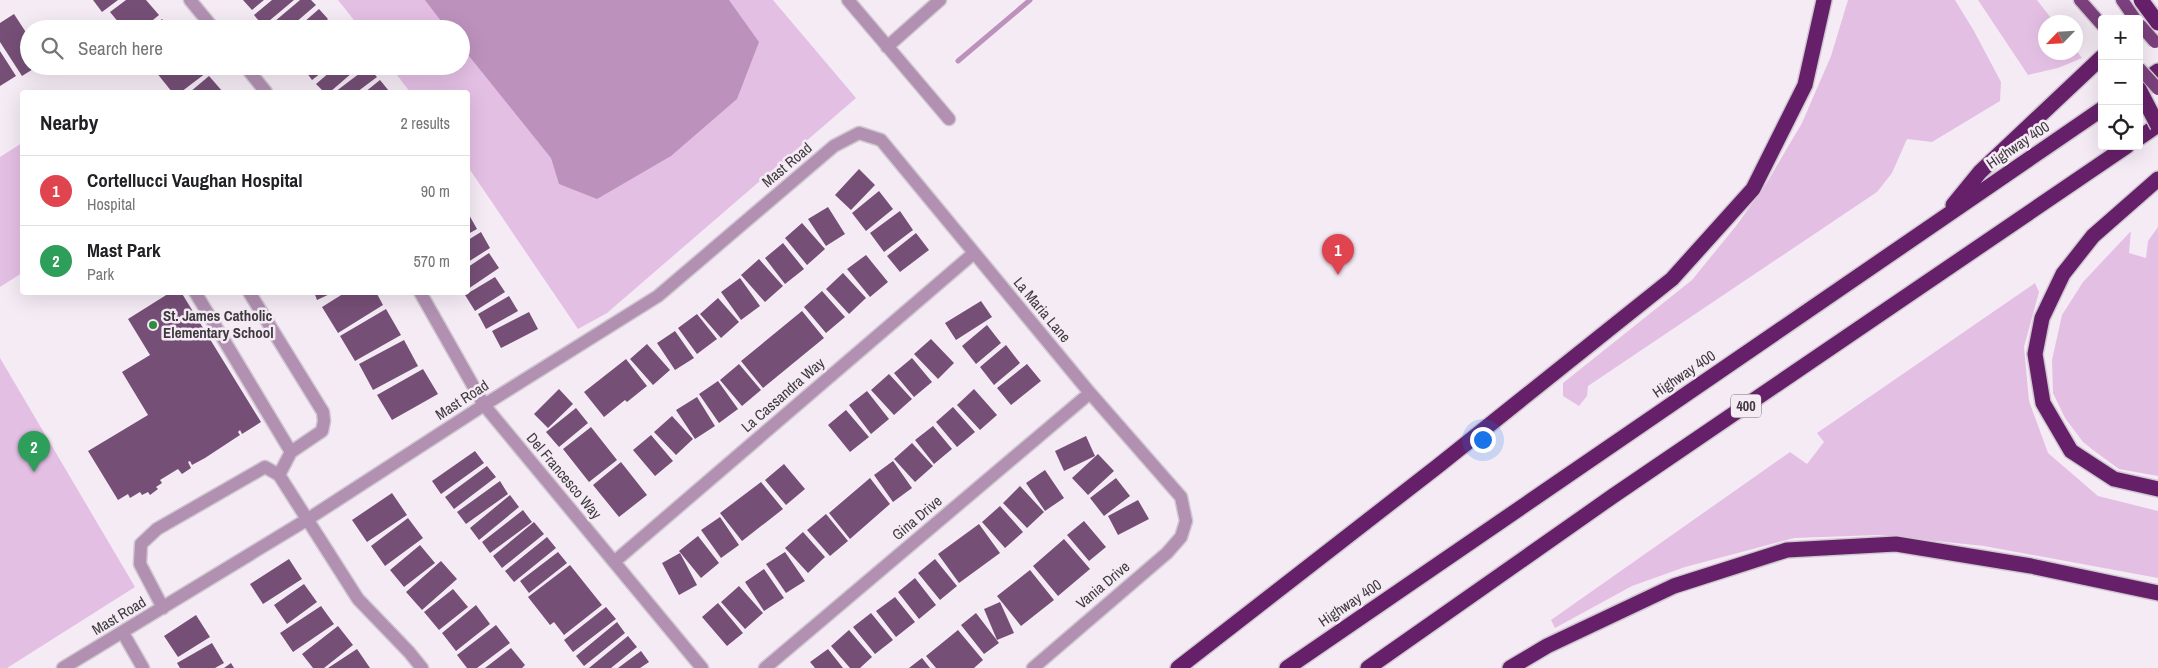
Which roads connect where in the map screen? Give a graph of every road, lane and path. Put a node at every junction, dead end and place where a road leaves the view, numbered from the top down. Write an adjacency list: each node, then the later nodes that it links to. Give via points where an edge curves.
1 (190, 0): 10 (street)
2 (848, 0): 16 (street)
3 (940, 0): 16 (street)
4 (1824, 0): 54 (highway, via 1806,85 1752,189 1672,279)
5 (2080, 0): 11 (main road)
6 (2122, 0): 9 (main road)
7 (2141, 0): 13 (highway, bridge)
8 (2158, 14): 12 (highway)
9 (2132, 15)
10 (207, 20)
11 (2098, 20)
12 (2143, 23)
13 (2158, 23)
14 (2143, 30): 15 (main road, bridge)
15 (2158, 46)
16 (886, 47): 26 (street)
17 (2099, 60): 32 (highway, via 1980,172)
18 (2158, 71): 21 (highway)
19 (2143, 72): 22 (main road, bridge)
20 (252, 75): 23 (street)
21 (2143, 81)
22 (2158, 89)
23 (264, 90)
24 (2143, 97): 27 (highway, bridge)
25 (2098, 112): 32 (highway, Highway 400)
26 (949, 119)
27 (2158, 125): 29 (highway)
28 (859, 133): 33 (street, La Maria Lane, via 881,140); 38 (street, Mast Road, via 834,146 658,296)
29 (2143, 135)
30 (2121, 150): 56 (highway, 400)
31 (2158, 179): 41 (highway, via 2094,236 2064,274 2042,318 2035,354 2043,403 2071,451 2114,479)
32 (1943, 217): 55 (highway, Highway 400)
33 (974, 253): 37 (street, La Maria Lane); 44 (street, La Cassandra Way)
34 (197, 295): 39 (street)
35 (251, 295): 39 (street, via 323,412 322,431)
36 (422, 295): 38 (street, Del Francesco Way)
37 (1090, 393): 43 (street, La Maria Lane, via 1181,497); 52 (street, Gina Drive)
38 (484, 404): 42 (street, Mast Road); 44 (street, Del Francesco Way)
39 (290, 452): 40 (street)
40 (279, 475): 42 (street); 46 (street, via 265,467 157,529 141,544 140,564)
41 (2158, 489)
42 (308, 520): 46 (street, Mast Road); 50 (street, via 358,599)
43 (1186, 521): 53 (street, Vania Drive, via 1181,537 1167,553)
44 (614, 562): 51 (street, Del Francesco Way)
45 (2158, 593): 57 (highway, via 2031,566 1896,544 1787,550 1674,586 1547,646)
46 (163, 608): 47 (street, Mast Road)
47 (123, 633): 48 (street, Mast Road); 49 (street)
48 (63, 668)
49 (143, 668)
50 (422, 668)
51 (702, 668)
52 (765, 668)
53 (1033, 668)
54 (1178, 668)
55 (1287, 668)
56 (1368, 668)
57 (1510, 668)

